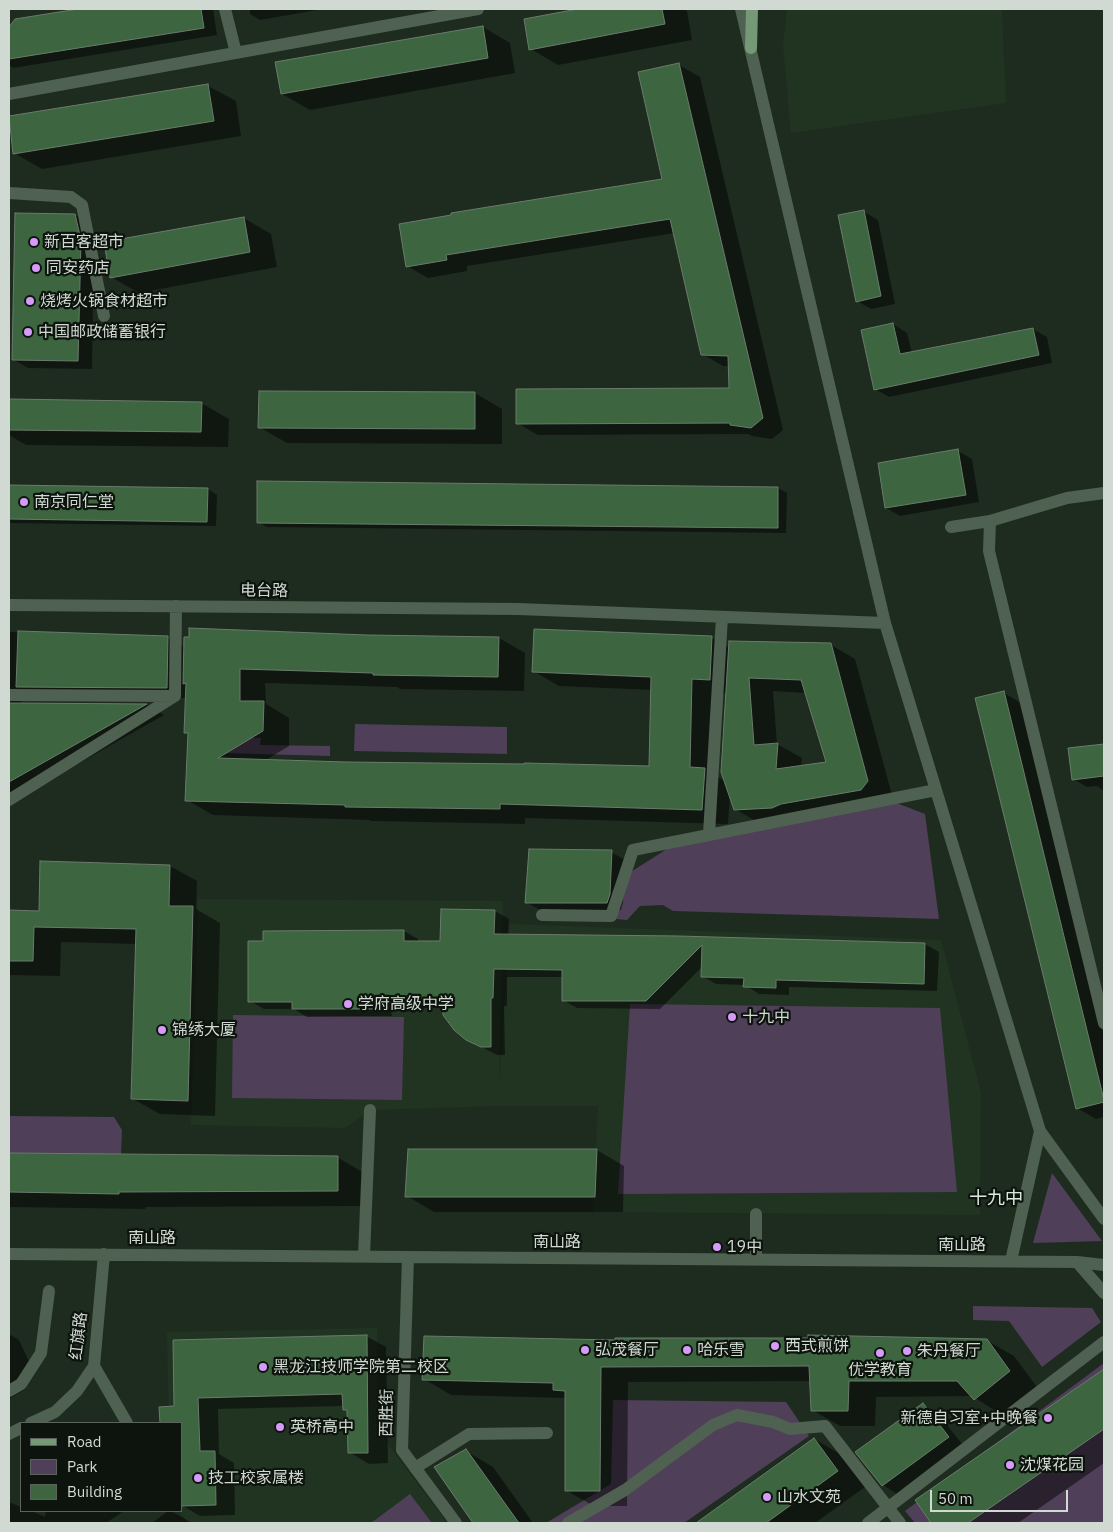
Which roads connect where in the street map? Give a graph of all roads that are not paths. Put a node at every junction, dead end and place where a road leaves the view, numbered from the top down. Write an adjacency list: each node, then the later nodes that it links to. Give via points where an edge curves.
1 (225, 9): 7 (street)
2 (478, 9): 7 (street)
3 (742, 9): 6 (street)
4 (752, 9): 6 (main road)
5 (758, 9): 6 (street)
6 (751, 48): 17 (street)
7 (236, 53): 8 (street)
8 (9, 94)
9 (9, 194): 10 (street, via 71,197 82,205)
10 (104, 316)
11 (1104, 494): 12 (street, via 1068,498)
12 (990, 521): 13 (street); 24 (street, via 989,552)
13 (951, 527)
14 (9, 605): 15 (street, 电台路)
15 (176, 606): 16 (street, 电台路, via 518,609); 19 (street)
16 (722, 617): 17 (street, 电台路); 22 (street)
17 (885, 623): 20 (street)
18 (9, 695): 19 (street)
19 (175, 696): 21 (street)
20 (936, 790): 22 (street); 26 (street)
21 (9, 800)
22 (709, 834): 23 (street, via 633,850 611,916)
23 (542, 915)
24 (1104, 1022)
25 (370, 1110): 31 (street)
26 (1040, 1131): 28 (street); 34 (street)
27 (756, 1214): 33 (street)
28 (1104, 1219)
29 (9, 1254): 30 (street, 南山路)
30 (104, 1254): 31 (street, 南山路); 40 (street, 红旗路)
31 (364, 1256): 32 (street, 南山路)
32 (408, 1257): 33 (street, 南山路); 45 (street, 西胜街, via 402,1450)
33 (756, 1259): 34 (street, 南山路)
34 (1011, 1262): 35 (street, 南山路)
35 (1077, 1262): 36 (street, 南山路); 38 (street)
36 (1104, 1265)
37 (50, 1291): 41 (street, via 41,1353 21,1384)
38 (1104, 1293)
39 (1104, 1342): 46 (street)
40 (94, 1366): 42 (street, 红旗路, via 77,1391 55,1412); 43 (street)
41 (9, 1391)
42 (33, 1422)
43 (127, 1422)
44 (547, 1433): 45 (street, via 469,1434)
45 (415, 1468): 47 (street, 西胜街)
46 (888, 1508): 48 (street, via 825,1426 790,1429 737,1415 713,1425 625,1490); 49 (street); 50 (street)
47 (456, 1523)
48 (568, 1523)
49 (868, 1523)
50 (900, 1523)

